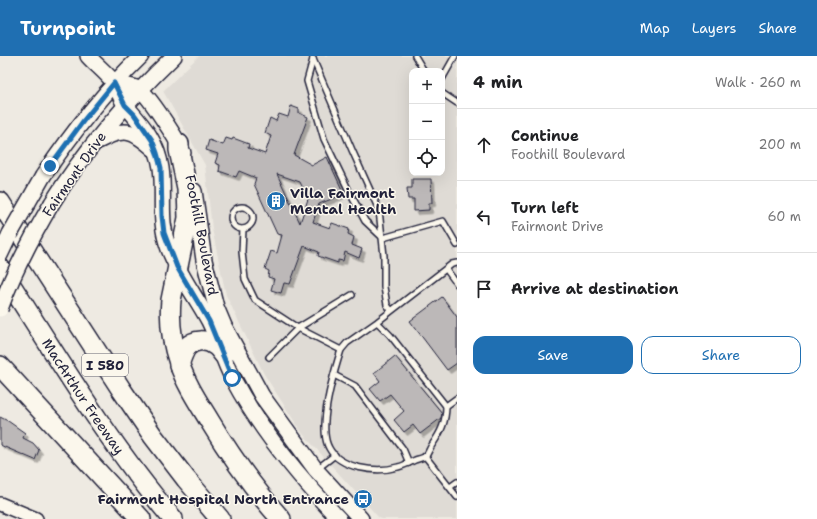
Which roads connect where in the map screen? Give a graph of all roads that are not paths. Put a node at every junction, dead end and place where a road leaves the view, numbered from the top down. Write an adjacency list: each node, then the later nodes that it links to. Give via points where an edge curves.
1 (88, 56): 9 (main road, Foothill Boulevard)
2 (141, 56): 9 (main road, Fairmont Drive)
3 (174, 56): 10 (main road, Fairmont Drive)
4 (415, 56): 7 (lane)
5 (455, 56): 8 (lane)
6 (312, 57): 19 (lane, via 379,210); 19 (lane, via 307,81 324,139 365,221)
7 (422, 68)
8 (445, 74)
9 (114, 83): 10 (main road); 13 (main road, Foothill Boulevard); 21 (main road, Fairmont Drive, bridge, via 43,176)
10 (139, 89): 13 (main road, Fairmont Drive); 15 (main road, Foothill Boulevard)
11 (445, 95): 12 (lane)
12 (457, 103)
13 (125, 105): 14 (main road, Fairmont Drive); 16 (main road, Foothill Boulevard, via 144,127)
14 (94, 143): 16 (main road, via 114,132 124,132 143,139); 28 (main road, Fairmont Drive, bridge, via 52,203 20,262)
15 (179, 144): 23 (highway, via 187,188 188,218); 43 (main road, Foothill Boulevard, via 193,186 204,260 216,307 262,396)
16 (157, 153): 23 (main road, Foothill Boulevard, via 162,182 164,233)
17 (0, 202): 52 (highway, I 580, via 112,377 153,436)
18 (243, 229): 18 (lane, via 250,225 253,217 249,209 240,207 233,211 230,219 234,226); 31 (lane, via 245,280 255,300)
19 (382, 238): 20 (lane, via 443,221); 29 (lane, via 384,287 387,305)
20 (457, 244)
21 (0, 255)
22 (457, 263): 25 (lane)
23 (177, 267): 33 (main road, Foothill Boulevard, via 209,321); 35 (highway, via 170,314)
24 (0, 268): 51 (highway, MacArthur Freeway / I 580, via 108,432)
25 (446, 269): 26 (lane); 29 (lane)
26 (457, 284)
27 (352, 295): 31 (lane)
28 (0, 309)
29 (392, 310): 30 (lane)
30 (377, 322): 32 (lane); 39 (lane)
31 (298, 328): 32 (lane); 34 (lane)
32 (341, 350): 37 (lane)
33 (224, 355): 35 (highway, via 215,345 199,341 186,348); 44 (main road, Foothill Boulevard, via 232,378 244,398)
34 (269, 357)
35 (179, 365): 53 (highway, via 220,439)
36 (0, 366): 50 (highway)
37 (334, 375): 40 (lane, via 324,424 329,448); 42 (lane, via 354,386 403,448)
38 (457, 398): 39 (lane)
39 (446, 406): 41 (lane, via 440,434)
40 (335, 455): 42 (lane, via 359,468 377,469); 43 (lane)
41 (426, 456): 42 (lane); 46 (lane)
42 (409, 463)
43 (316, 470): 44 (main road); 55 (main road, Foothill Boulevard)
44 (304, 480): 54 (main road, Foothill Boulevard)
45 (457, 482): 46 (lane)
46 (450, 487): 47 (lane)
47 (457, 497)
48 (0, 504): 49 (street)
49 (36, 519)
50 (141, 519)
51 (174, 519)
52 (220, 519)
53 (281, 519)
54 (339, 519)
55 (361, 519)

